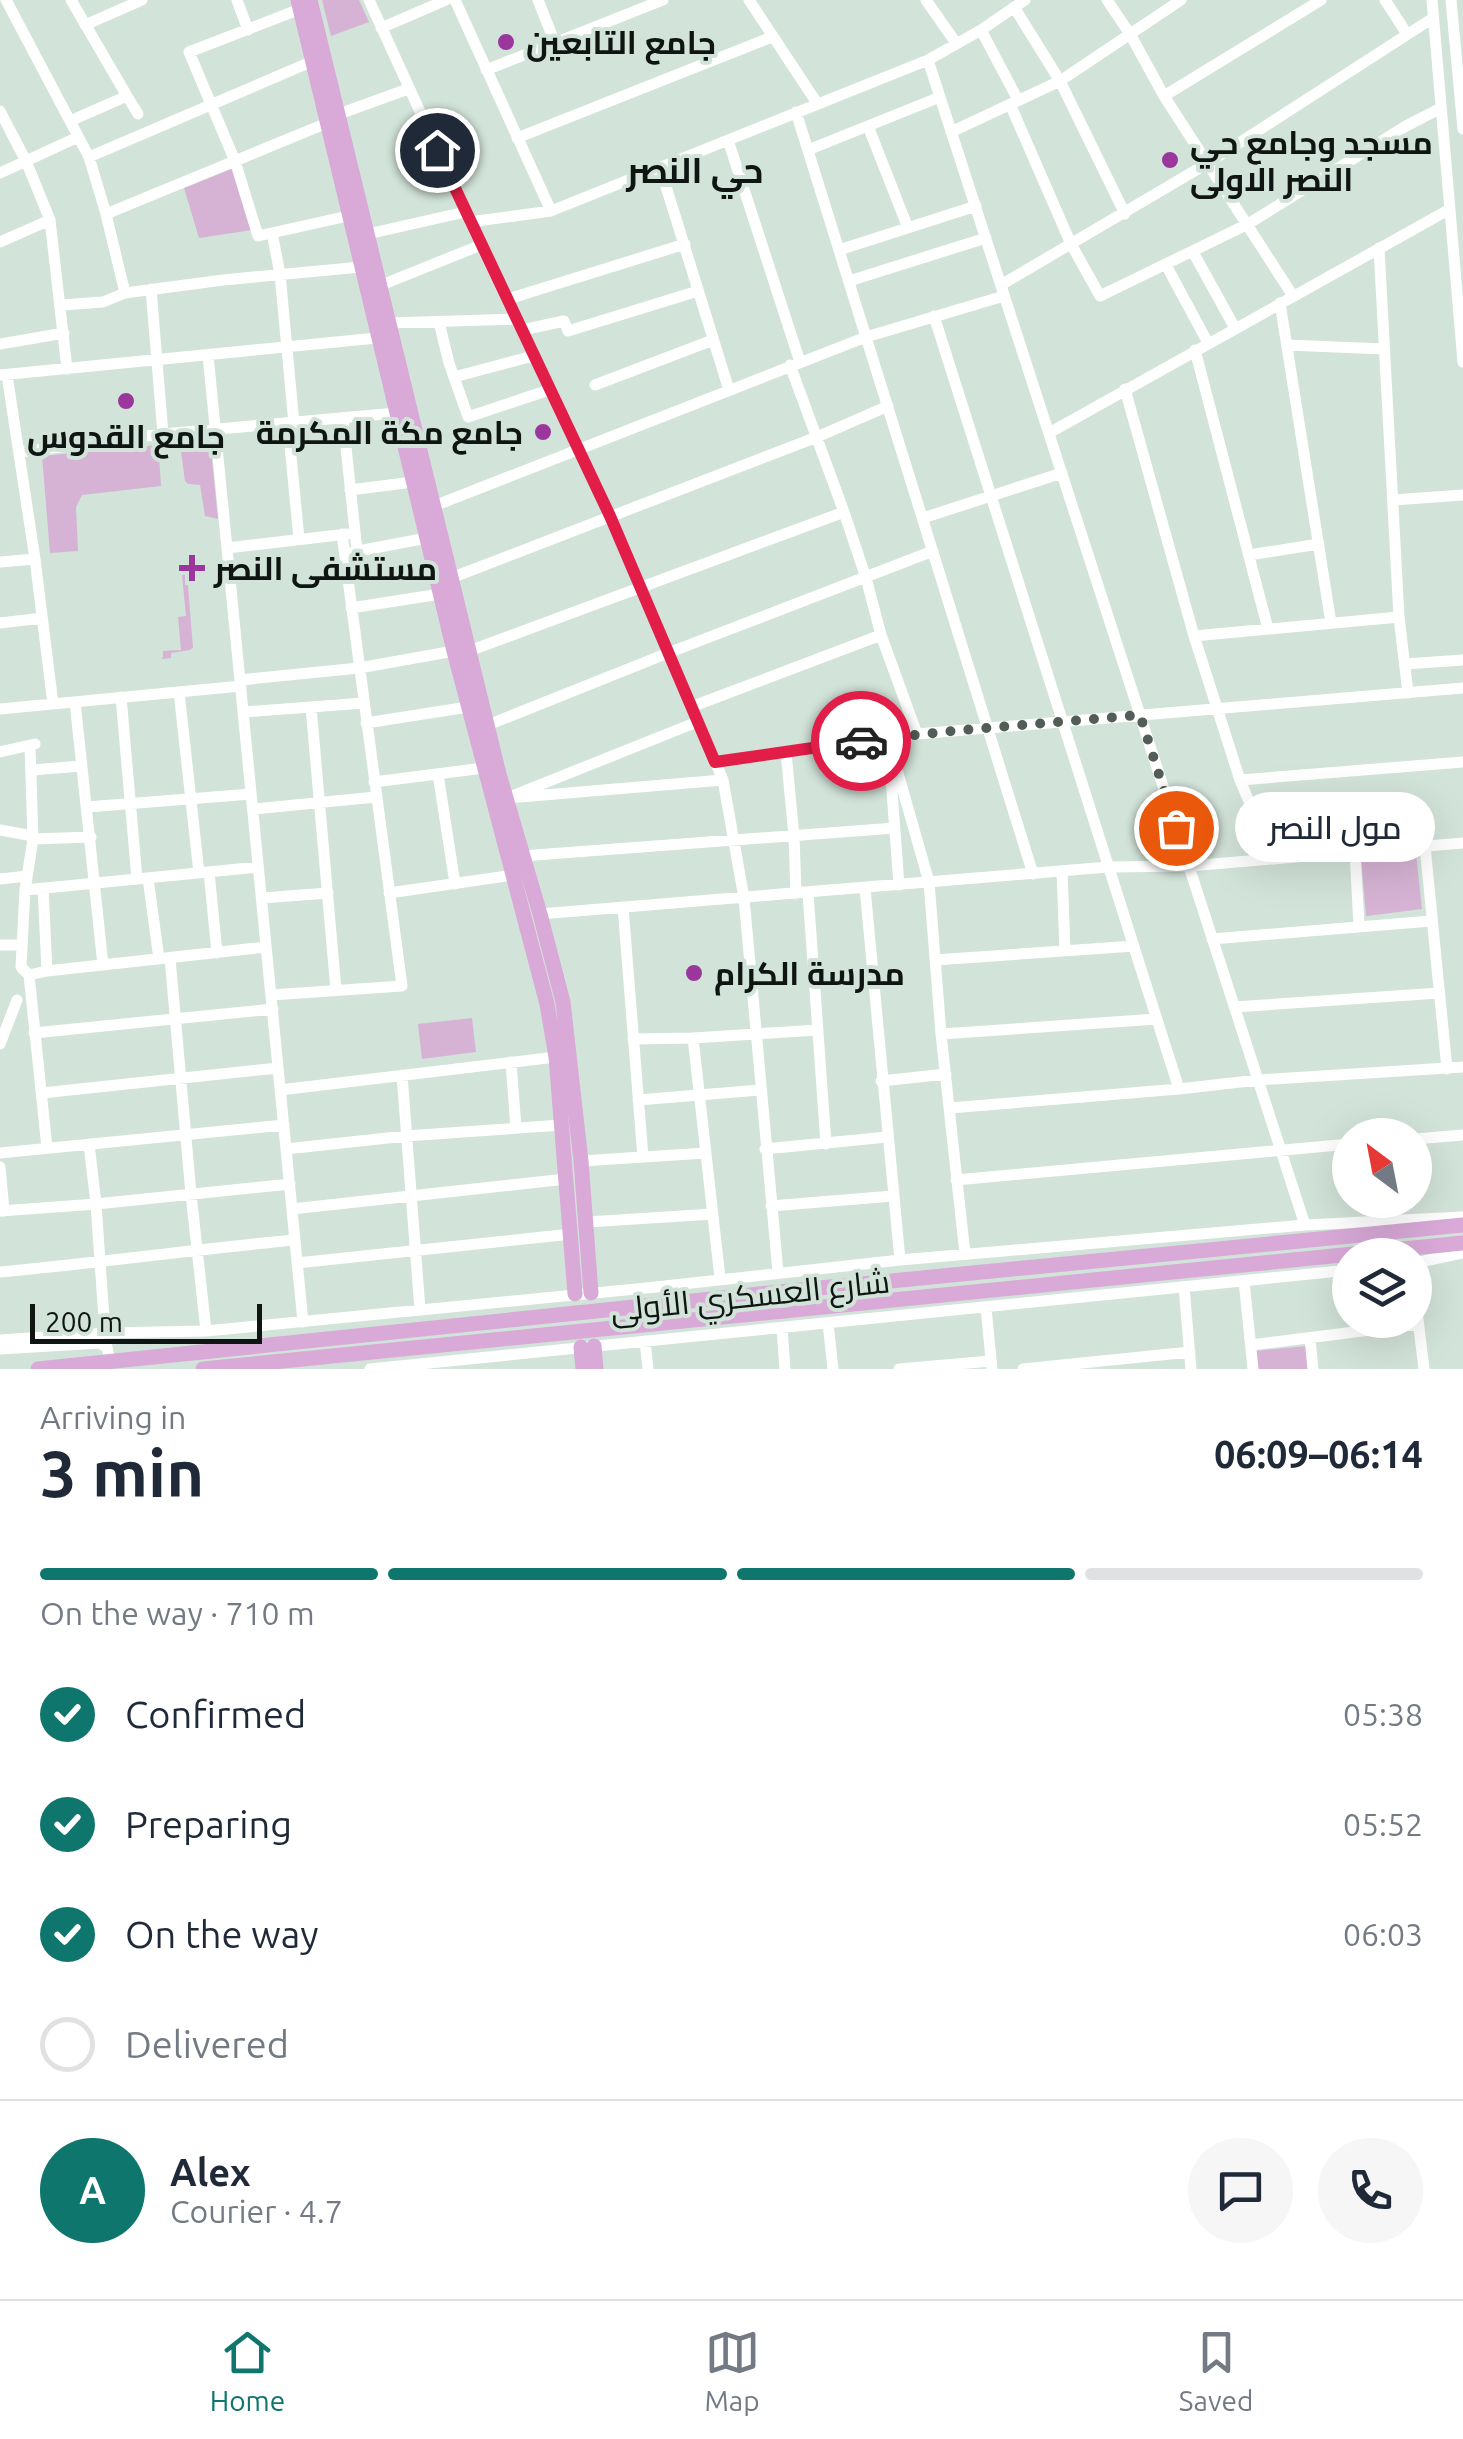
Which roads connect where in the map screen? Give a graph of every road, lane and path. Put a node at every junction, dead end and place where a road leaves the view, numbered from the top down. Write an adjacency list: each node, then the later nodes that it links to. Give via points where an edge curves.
1 (6, 0): 47 (street)
2 (71, 0): 21 (street)
3 (142, 0): 21 (street)
4 (237, 0): 23 (street)
5 (369, 0): 22 (street)
6 (446, 0): 22 (street)
7 (454, 0): 32 (street)
8 (538, 0): 28 (street)
9 (663, 0): 28 (street)
10 (749, 0): 27 (street)
11 (926, 0): 29 (street)
12 (1107, 0): 25 (street)
13 (1181, 0): 25 (street)
14 (1321, 0): 37 (street)
15 (1386, 0): 26 (street)
16 (1432, 0): 20 (street)
17 (1451, 0): 34 (street)
18 (1021, 2): 24 (street); 33 (street)
19 (303, 3): 23 (street); 31 (main road); 46 (main road)
20 (1434, 18): 26 (street); 42 (street)
21 (85, 26): 36 (street)
22 (381, 28): 35 (street)
23 (248, 30): 41 (street, via 189,52)
24 (981, 30): 29 (street); 39 (street)
25 (1130, 34): 33 (street); 37 (street)
26 (1408, 34): 58 (street)
27 (772, 36): 40 (street); 52 (street)
28 (555, 42): 32 (street)
29 (956, 44): 30 (street)
30 (928, 60): 38 (street); 40 (street)
31 (313, 61): 41 (street); 46 (main road)
32 (486, 70): 52 (street)
33 (1060, 81): 39 (street); 65 (street)
34 (1461, 82): 49 (street)
35 (408, 89): 46 (street); 67 (street)
36 (127, 96): 45 (street); 47 (street)
37 (1164, 96): 58 (street)
38 (940, 97): 48 (street); 50 (street)
39 (1014, 102): 50 (street); 77 (street)
40 (816, 103): 44 (street)
41 (212, 105): 55 (street); 57 (street)
42 (1441, 108): 62 (street); 69 (street)
43 (0, 112): 56 (street)
44 (796, 112): 53 (street); 54 (street)
45 (138, 114)
46 (333, 118): 57 (street); 66 (main road); 72 (main road)
47 (70, 121): 51 (street)
48 (868, 126): 54 (street); 70 (street)
49 (1463, 129)
50 (952, 132): 61 (street)
51 (78, 137): 55 (street); 56 (street)
52 (517, 138): 63 (street)
53 (728, 140): 59 (street); 114 (street)
54 (808, 150): 80 (street)
55 (89, 158): 64 (street)
56 (26, 161): 60 (street); 68 (street)
57 (235, 161): 64 (street); 71 (street, via 258,236)
58 (1208, 163): 65 (street); 69 (street)
59 (660, 167): 63 (street); 76 (street)
60 (0, 174)
61 (976, 206): 70 (street); 73 (street)
62 (1450, 208): 78 (street); 79 (street)
63 (551, 212): 67 (street)
64 (106, 214): 90 (street)
65 (1125, 214): 77 (street)
66 (348, 216): 71 (street); 83 (main road)
67 (468, 217): 72 (street); 75 (street)
68 (50, 220): 74 (street); 94 (street)
69 (1248, 224): 81 (street); 91 (street)
70 (908, 228): 80 (street)
71 (272, 233): 84 (street)
72 (368, 234): 86 (main road)
73 (986, 238): 85 (street); 88 (street)
74 (0, 242)
75 (481, 244): 86 (street); 92 (street)
76 (684, 244): 89 (street); 92 (street)
77 (1071, 244): 82 (street, via 1100,296); 88 (street)
78 (1458, 245): 113 (street)
79 (1379, 248): 91 (street); 108 (street)
80 (839, 250): 85 (street)
81 (1193, 252): 82 (street); 99 (street)
82 (1166, 265): 104 (street)
83 (361, 267): 84 (street); 102 (main road)
84 (280, 274): 87 (street); 107 (street)
85 (849, 281): 101 (street)
86 (379, 286): 97 (main road)
87 (150, 290): 90 (street); 112 (street)
88 (1002, 290): 95 (street); 128 (street)
89 (698, 291): 98 (street, via 568,331 564,321); 103 (street)
90 (125, 293): 94 (street)
91 (1294, 296): 93 (street)
92 (508, 299): 98 (street)
93 (1280, 303): 99 (street); 106 (street)
94 (61, 305): 100 (street)
95 (934, 316): 101 (street); 137 (street)
96 (439, 322): 97 (street); 98 (street); 117 (street)
97 (388, 323): 139 (main road)
98 (520, 324): 111 (street)
99 (1235, 328): 104 (street)
100 (64, 333): 105 (street); 115 (street)
101 (866, 337): 114 (street); 123 (street)
102 (378, 338): 107 (street); 124 (main road)
103 (713, 340): 118 (street); 121 (street)
104 (1208, 343): 109 (street)
105 (0, 344)
106 (1287, 345): 108 (street); 146 (street)
107 (286, 347): 110 (street); 126 (street)
108 (1384, 349): 138 (street)
109 (1195, 350): 119 (street); 150 (street)
110 (208, 355): 112 (street); 127 (street)
111 (533, 356): 117 (street); 120 (street)
112 (156, 360): 115 (street); 129 (street)
113 (1463, 362)
114 (795, 364): 121 (street); 130 (street)
115 (68, 369): 116 (street)
116 (3, 375): 122 (street)
117 (454, 377): 120 (street, via 468,417)
118 (595, 384)
119 (1125, 389): 128 (street); 164 (street)
120 (549, 390): 131 (street)
121 (729, 390): 131 (street)
122 (5, 392): 132 (street)
123 (888, 406): 130 (street); 142 (street)
124 (396, 414): 125 (street); 134 (main road)
125 (343, 419): 126 (street); 135 (street)
126 (291, 424): 127 (street); 145 (street)
127 (216, 430): 129 (street); 147 (street)
128 (1049, 433): 133 (street)
129 (163, 434): 132 (street)
130 (817, 436): 140 (street); 141 (street)
131 (578, 449): 139 (street); 141 (street)
132 (20, 452): 151 (street)
133 (1062, 473): 137 (street); 184 (street)
134 (413, 482): 135 (street); 144 (main road)
135 (350, 490): 143 (street)
136 (1463, 495): 138 (street)
137 (991, 496): 142 (street); 186 (street)
138 (1393, 500): 158 (street)
139 (434, 506): 144 (main road)
140 (844, 512): 154 (street); 155 (street)
141 (610, 516): 153 (street); 155 (street)
142 (922, 518): 149 (street)
143 (348, 533): 145 (street); 148 (street)
144 (434, 536): 148 (street); 153 (main road); 156 (main road)
145 (299, 539): 147 (street)
146 (1319, 544): 150 (street); 161 (street)
147 (227, 548): 170 (street)
148 (350, 552): 157 (street)
149 (933, 552): 154 (street); 189 (street)
150 (1249, 556): 162 (street)
151 (35, 559): 152 (street); 159 (street)
152 (0, 562)
153 (451, 578): 165 (main road)
154 (866, 578): 163 (street); 166 (street)
155 (640, 587): 165 (street); 166 (street)
156 (440, 594): 157 (street); 165 (main road)
157 (352, 608): 169 (street)
158 (1399, 617): 161 (street); 168 (street)
159 (42, 618): 160 (street); 177 (street)
160 (0, 623)
161 (1331, 623): 162 (street)
162 (1268, 629): 164 (street)
163 (882, 635): 180 (street); 190 (street)
164 (1194, 636): 182 (street)
165 (461, 651): 169 (street); 179 (main road); 188 (main road)
166 (668, 653): 180 (street); 188 (street)
167 (1463, 660): 168 (street)
168 (1406, 664): 173 (street)
169 (359, 668): 170 (street); 176 (street)
170 (240, 683): 172 (street); 183 (street)
171 (1463, 688): 173 (street)
172 (179, 692): 174 (street); 206 (street)
173 (1408, 694): 182 (street)
174 (121, 698): 175 (street); 208 (street)
175 (75, 702): 177 (street); 196 (street)
176 (364, 703): 178 (street); 187 (street)
177 (52, 704): 181 (street)
178 (311, 707): 183 (street); 207 (street)
179 (468, 707): 187 (street); 197 (main road)
180 (691, 707): 185 (street)
181 (0, 709)
182 (1217, 710): 184 (street); 201 (street)
183 (243, 712): 203 (street)
184 (1140, 715): 186 (street); 223 (street)
185 (697, 722): 194 (street); 205 (street)
186 (1063, 723): 189 (street); 224 (street)
187 (366, 724): 202 (street)
188 (488, 726): 205 (main road)
189 (988, 728): 190 (street); 227 (street)
190 (917, 734): 191 (street)
191 (888, 738): 193 (street); 211 (street); 232 (street)
192 (0, 752): 198 (street, via 33,745)
193 (786, 752): 194 (street); 213 (street)
194 (715, 762): 200 (street)
195 (1463, 762): 201 (street)
196 (82, 766): 198 (street); 209 (street)
197 (484, 768): 199 (street); 228 (main road)
198 (30, 770): 214 (street)
199 (438, 774): 202 (street); 234 (street)
200 (723, 780): 205 (street); 216 (street)
201 (1240, 780): 221 (street)
202 (374, 782): 204 (street)
203 (251, 794): 206 (street); 210 (street)
204 (376, 797): 207 (street); 241 (street)
205 (506, 798): 220 (main road)
206 (190, 799): 208 (street); 226 (street)
207 (320, 802): 210 (street); 239 (street)
208 (130, 803): 209 (street); 230 (street)
209 (87, 807): 215 (street)
210 (253, 809): 222 (street)
211 (894, 828): 213 (street); 235 (street)
212 (0, 830): 214 (street)
213 (794, 836): 216 (street); 240 (street)
214 (33, 838): 215 (street); 229 (street)
215 (91, 838): 233 (street)
216 (734, 841): 220 (street); 243 (street)
217 (1463, 843): 218 (street)
218 (1425, 846): 219 (street); 246 (street)
219 (1356, 852): 221 (street); 247 (street)
220 (522, 856): 245 (main road)
221 (1273, 859): 223 (street)
222 (258, 866): 226 (street); 242 (street)
223 (1188, 866): 224 (street); 248 (street)
224 (1108, 867): 225 (street); 251 (street)
225 (1062, 871): 227 (street); 253 (street)
226 (204, 872): 230 (street); 254 (street)
227 (1033, 874): 232 (street)
228 (513, 875): 234 (street); 277 (main road)
229 (27, 876): 231 (street); 238 (street)
230 (143, 878): 233 (street); 255 (street)
231 (0, 879)
232 (929, 882): 235 (street); 256 (street)
233 (95, 883): 236 (street); 257 (street)
234 (454, 884): 241 (street)
235 (899, 885): 237 (street)
236 (43, 888): 238 (street); 258 (street)
237 (865, 888): 240 (street); 286 (street)
238 (25, 890): 250 (street)
239 (328, 893): 242 (street); 260 (street)
240 (802, 893): 243 (street); 270 (street)
241 (389, 894): 260 (street, via 402,986)
242 (262, 898): 252 (street)
243 (744, 898): 244 (street); 271 (street)
244 (623, 907): 245 (street); 275 (street)
245 (540, 914): 312 (main road, via 563,1002)
246 (1432, 920): 247 (street); 261 (street)
247 (1359, 926): 248 (street)
248 (1212, 938): 266 (street)
249 (0, 945): 250 (street)
250 (21, 945): 259 (street, via 21,967)
251 (1134, 946): 253 (street); 269 (street)
252 (266, 948): 254 (street); 262 (street)
253 (1065, 951): 256 (street)
254 (217, 953): 255 (street)
255 (165, 959): 257 (street); 268 (street)
256 (935, 960): 273 (street)
257 (103, 965): 258 (street)
258 (48, 971): 259 (street)
259 (29, 975): 263 (street)
260 (336, 990): 262 (street)
261 (1439, 993): 266 (street); 281 (street)
262 (271, 995): 267 (street)
263 (31, 999): 264 (street); 272 (street)
264 (17, 1000): 265 (street); 276 (street)
265 (0, 1002)
266 (1234, 1006): 285 (street)
267 (272, 1009): 268 (street); 280 (street)
268 (175, 1018): 272 (street); 284 (street)
269 (1156, 1018): 273 (street); 287 (street)
270 (818, 1030): 271 (street); 303 (street)
271 (755, 1032): 274 (street); 289 (street)
272 (34, 1033): 290 (street)
273 (941, 1034): 282 (street)
274 (693, 1038): 275 (street); 291 (street)
275 (633, 1039): 292 (street)
276 (0, 1044)
277 (556, 1057): 278 (street); 295 (main road)
278 (510, 1062): 283 (street); 296 (street)
279 (1463, 1067): 281 (street)
280 (278, 1068): 284 (street); 288 (street)
281 (1447, 1068): 285 (street)
282 (946, 1074): 286 (street); 293 (street)
283 (402, 1075): 288 (street); 298 (street)
284 (181, 1076): 290 (street); 297 (street)
285 (1258, 1080): 287 (street); 308 (street)
286 (882, 1081): 300 (street)
287 (1179, 1089): 293 (street)
288 (280, 1090): 294 (street)
289 (760, 1090): 291 (street); 306 (street)
290 (42, 1093): 305 (street)
291 (700, 1095): 292 (street); 310 (street)
292 (638, 1100): 311 (street)
293 (950, 1108): 315 (street)
294 (284, 1124): 297 (street); 307 (street)
295 (562, 1125): 296 (street); 314 (main road)
296 (516, 1128): 298 (street)
297 (185, 1134): 302 (street); 317 (street)
298 (406, 1136): 307 (street); 318 (street)
299 (1463, 1136): 301 (street)
300 (887, 1137): 303 (street); 319 (street)
301 (1432, 1138)
302 (89, 1144): 305 (street); 320 (street)
303 (826, 1144): 306 (street)
304 (1332, 1146): 308 (street)
305 (48, 1148): 309 (street)
306 (766, 1148): 321 (street)
307 (286, 1150): 316 (street)
308 (1280, 1150): 315 (street); 327 (street)
309 (0, 1152)
310 (706, 1153): 311 (street); 324 (street)
311 (643, 1157): 312 (street)
312 (581, 1161): 326 (main road)
313 (0, 1167): 323 (street)
314 (566, 1179): 318 (street); 329 (main road)
315 (956, 1180): 334 (street)
316 (290, 1184): 317 (street); 322 (street)
317 (191, 1194): 320 (street); 332 (street)
318 (411, 1194): 322 (street); 333 (street)
319 (893, 1196): 321 (street); 336 (street)
320 (96, 1204): 323 (street); 337 (street)
321 (771, 1206): 343 (street)
322 (292, 1208): 328 (street)
323 (2, 1211)
324 (713, 1214): 326 (street); 344 (street)
325 (1459, 1221): 327 (street); 339 (main road, شارع العسكري الأولى)
326 (587, 1222): 329 (main road)
327 (1304, 1225): 330 (street)
328 (295, 1240): 332 (street); 338 (street)
329 (577, 1243): 333 (street); 348 (main road)
330 (1038, 1247): 334 (street); 339 (main road)
331 (1460, 1248): 335 (street); 340 (main road, شارع العسكري الأولى)
332 (197, 1249): 337 (street); 360 (street)
333 (416, 1251): 338 (street); 353 (street)
334 (965, 1254): 336 (street)
335 (1432, 1258)
336 (900, 1260): 343 (street)
337 (100, 1262): 342 (street); 363 (street)
338 (298, 1263): 357 (street)
339 (1040, 1266): 351 (main road, شارع العسكري الأولى)
340 (1314, 1266): 341 (street); 345 (street); 349 (main road, شارع العسكري الأولى)
341 (1332, 1268)
342 (0, 1272)
343 (778, 1272): 344 (street)
344 (720, 1278): 346 (street)
345 (1244, 1281): 347 (street); 371 (street)
346 (656, 1286): 348 (street); 351 (main road)
347 (1184, 1288): 352 (street); 374 (street)
348 (583, 1293): 350 (street)
349 (902, 1299): 355 (main road); 362 (main road, شارع العسكري الأولى)
350 (504, 1302): 353 (street); 356 (main road)
351 (658, 1304): 354 (main road, شارع العسكري الأولى)
352 (986, 1308): 355 (street); 376 (street)
353 (420, 1310): 357 (street)
354 (584, 1312): 356 (main road, شارع العسكري الأولى); 361 (main road); 369 (main road)
355 (903, 1316): 358 (street)
356 (505, 1320): 368 (main road, شارع العسكري الأولى)
357 (303, 1322): 360 (street); 368 (main road)
358 (828, 1324): 359 (street); 386 (street)
359 (782, 1328): 362 (street); 385 (street)
360 (206, 1331): 363 (street)
361 (577, 1331): 369 (main road, شارع العسكري الأولى); 372 (main road, شارع العسكري الأولى)
362 (662, 1331): 369 (main road, شارع العسكري الأولى); 370 (street)
363 (105, 1333): 367 (street)
364 (1332, 1335): 365 (street)
365 (1310, 1338): 371 (street); 391 (street)
366 (1420, 1338): 392 (street)
367 (0, 1340)
368 (306, 1340): 375 (main road, شارع العسكري الأولى)
369 (590, 1341): 370 (street); 372 (street); 382 (main road); 383 (main road)
370 (645, 1341): 384 (street)
371 (1251, 1345): 390 (street)
372 (506, 1346): 377 (street); 378 (main road, شارع العسكري الأولى)
373 (0, 1350): 375 (street, via 102,1344)
374 (1190, 1352): 388 (street); 389 (street)
375 (110, 1362): 379 (main road, شارع العسكري الأولى)
376 (991, 1365): 387 (street)
377 (421, 1367): 381 (street)
378 (234, 1368): 380 (main road, شارع العسكري الأولى)
379 (38, 1369)
380 (203, 1369)
381 (370, 1369)
382 (583, 1369)
383 (596, 1369)
384 (648, 1369)
385 (785, 1369)
386 (833, 1369)
387 (899, 1369)
388 (1023, 1369)
389 (1192, 1369)
390 (1253, 1369)
391 (1313, 1369)
392 (1424, 1369)

